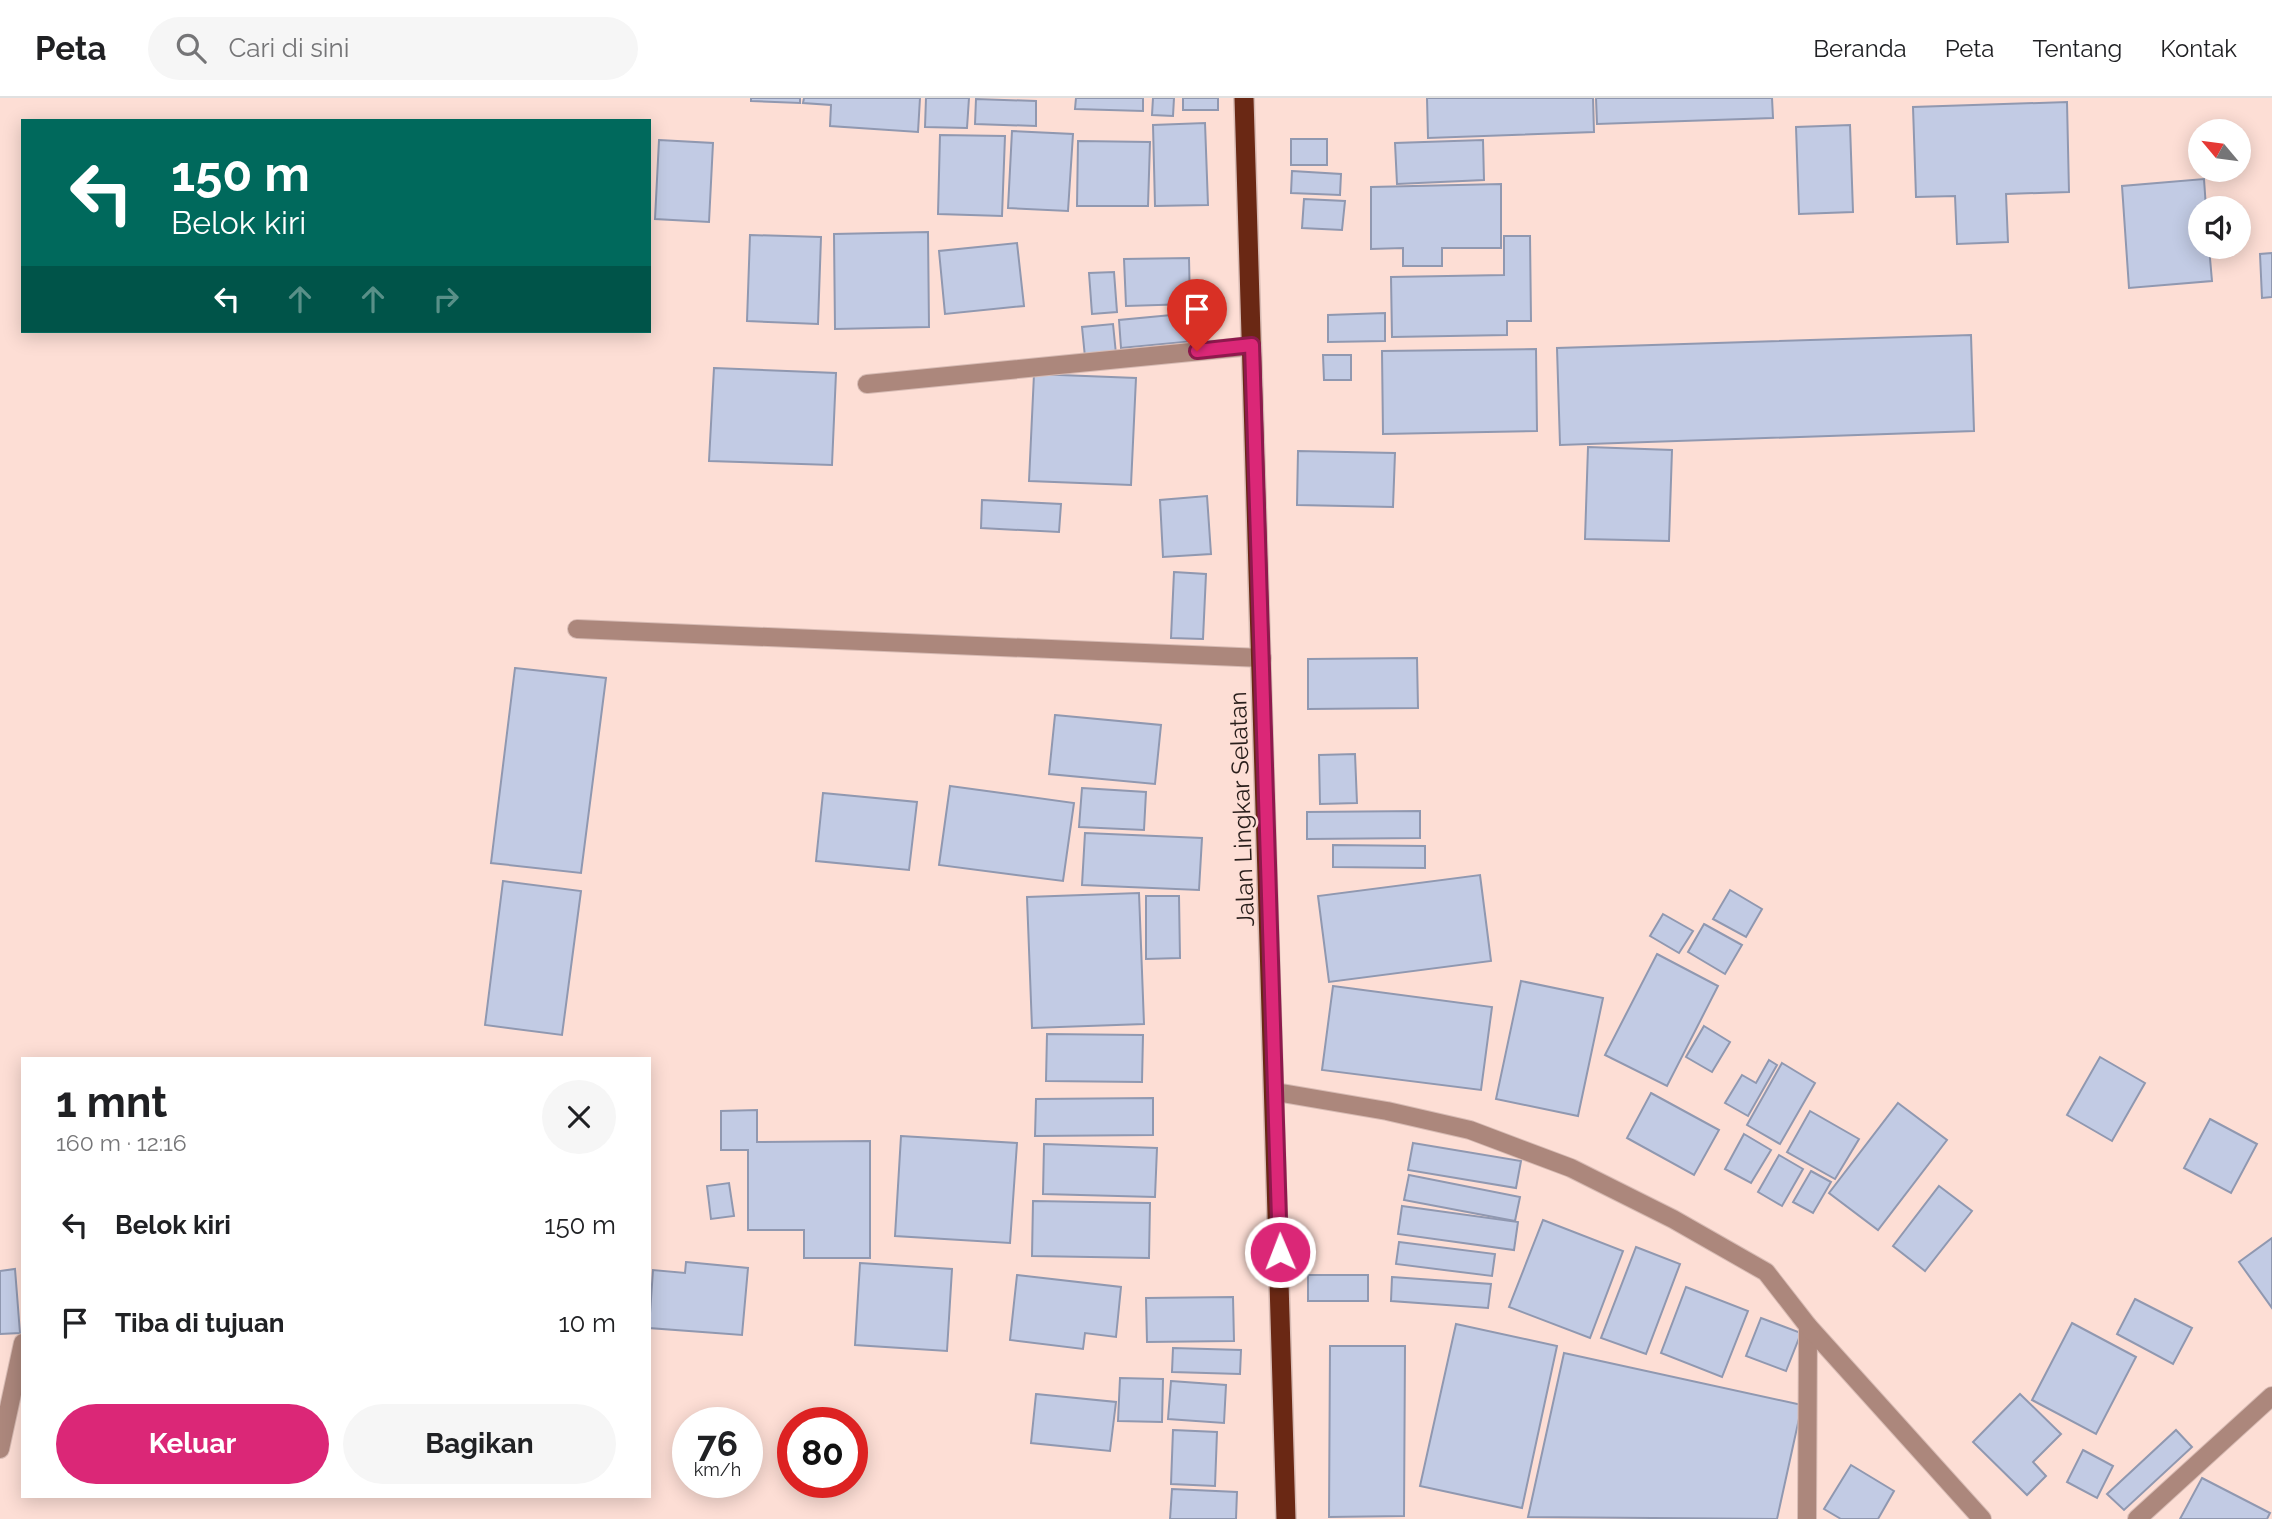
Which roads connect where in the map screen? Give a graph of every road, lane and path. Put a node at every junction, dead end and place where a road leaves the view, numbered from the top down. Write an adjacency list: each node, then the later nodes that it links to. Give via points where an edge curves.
1 (1244, 98): 2 (highway, Jalan Lingkar Selatan)
2 (1252, 345): 3 (street); 5 (highway, Jalan Lingkar Selatan)
3 (867, 384)
4 (578, 629): 5 (street)
5 (1262, 658): 6 (highway, Jalan Lingkar Selatan)
6 (1276, 1093): 7 (street, via 1470,1130 1571,1168 1766,1272); 12 (highway, Jalan Lingkar Selatan)
7 (1808, 1326): 13 (street); 14 (street)
8 (21, 1347): 9 (street)
9 (8, 1374): 11 (street)
10 (2272, 1396): 15 (street)
11 (0, 1449)
12 (1286, 1519)
13 (1807, 1519)
14 (1982, 1519)
15 (2137, 1519)

